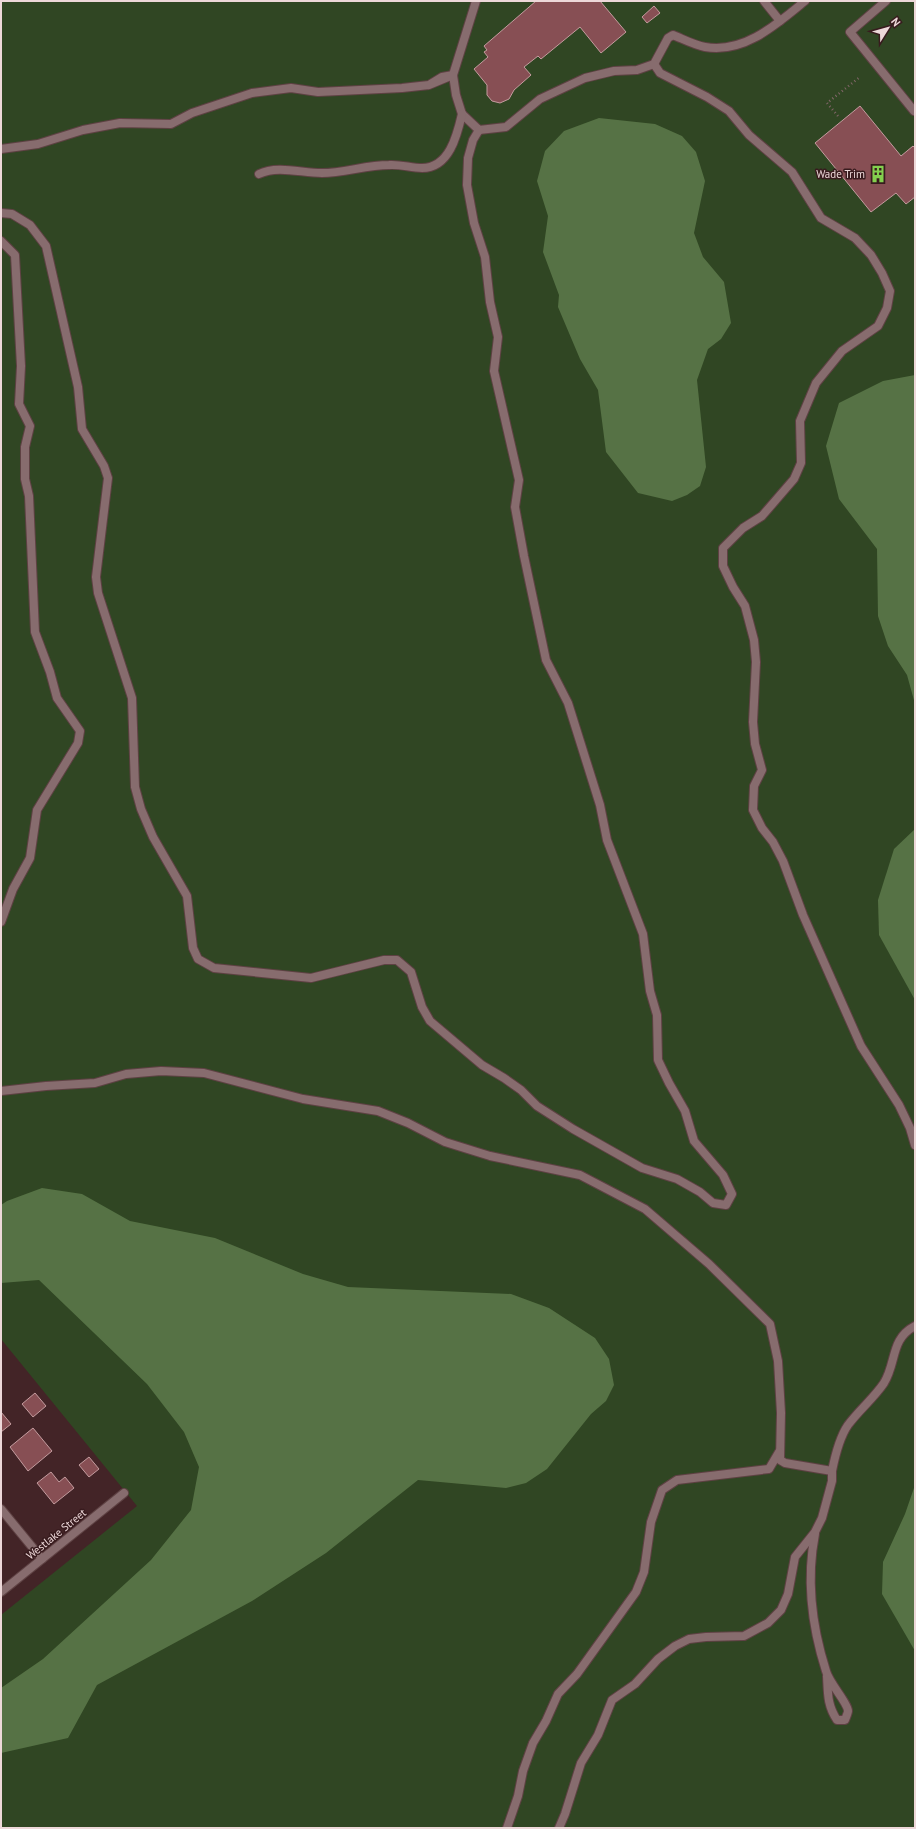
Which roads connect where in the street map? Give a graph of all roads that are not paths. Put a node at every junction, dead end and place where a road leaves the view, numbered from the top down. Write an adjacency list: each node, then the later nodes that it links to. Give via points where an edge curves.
1 (476, 1): 7 (street)
2 (764, 1): 5 (street)
3 (805, 1): 5 (street)
4 (886, 1): 8 (street, via 850,32)
5 (780, 21): 6 (street, via 762,34 733,46 705,47 673,36 668,38)
6 (654, 64): 10 (street, via 637,70 614,71 585,78 540,99 506,127); 17 (street, via 660,73 730,111 749,135 792,172 821,218 855,238 871,255 890,291 887,308 878,326 842,351 816,383 800,421 801,462 794,479 762,516 742,528 723,548 723,566 745,606 754,640 756,662 753,722 755,744 762,770 754,786 753,810 783,861 803,915 861,1046 899,1105)
7 (453, 74): 9 (street); 11 (street, via 429,85 402,88 318,92 291,88 252,93 192,113 171,124 120,123 84,130 38,144)
8 (915, 110)
9 (462, 114): 10 (street); 12 (street, via 453,148 431,168 389,164 323,173 267,170)
10 (479, 130): 13 (street, via 468,158 467,185 474,223 485,257 490,302 498,337 494,371 519,480 515,507 546,660 568,703 600,804 607,840 642,934 650,991 657,1015 658,1060 685,1111 694,1141 723,1175 732,1194 726,1205 713,1203 677,1179 642,1168 537,1106 522,1090 482,1065 430,1021 422,1007 411,972 397,960 384,960 311,978 214,968 198,959 193,948 187,896 153,837 141,809 135,787 132,698 98,593 96,577 108,478 104,466 82,429 78,387 46,246 30,224 12,214)
11 (1, 149)
12 (259, 174)
13 (1, 213)
14 (1, 242): 15 (street, via 15,255 22,366 19,404 30,426 25,447 25,479 29,496 35,632 57,698 80,731 78,743 37,810 30,858 13,889)
15 (1, 922)
16 (1, 1091): 19 (street, via 95,1083 126,1074 161,1071 204,1073 303,1099 378,1111 445,1142 490,1156 580,1175 645,1209 709,1264 770,1324 778,1361 781,1413)
17 (915, 1145)
18 (915, 1326): 20 (street, via 896,1344 884,1382 847,1426)
19 (779, 1451): 20 (street, via 780,1460 785,1463); 27 (street, via 769,1469 676,1480 662,1490 651,1522 644,1572 636,1592 577,1674 558,1694 533,1743)
20 (832, 1471): 23 (street, via 828,1497)
21 (124, 1493): 24 (street, Westlake Street)
22 (1, 1509): 24 (street)
23 (815, 1532): 26 (street, via 810,1572 819,1648); 28 (street, via 795,1557 788,1594 781,1610 768,1623 744,1636 689,1639 658,1659 635,1684 612,1700 598,1735 580,1763)
24 (42, 1559): 25 (street, Westlake Street)
25 (1, 1592)
26 (827, 1676): 26 (street, via 845,1702 848,1711 845,1720 837,1720 830,1710)
27 (507, 1828)
28 (559, 1828)

